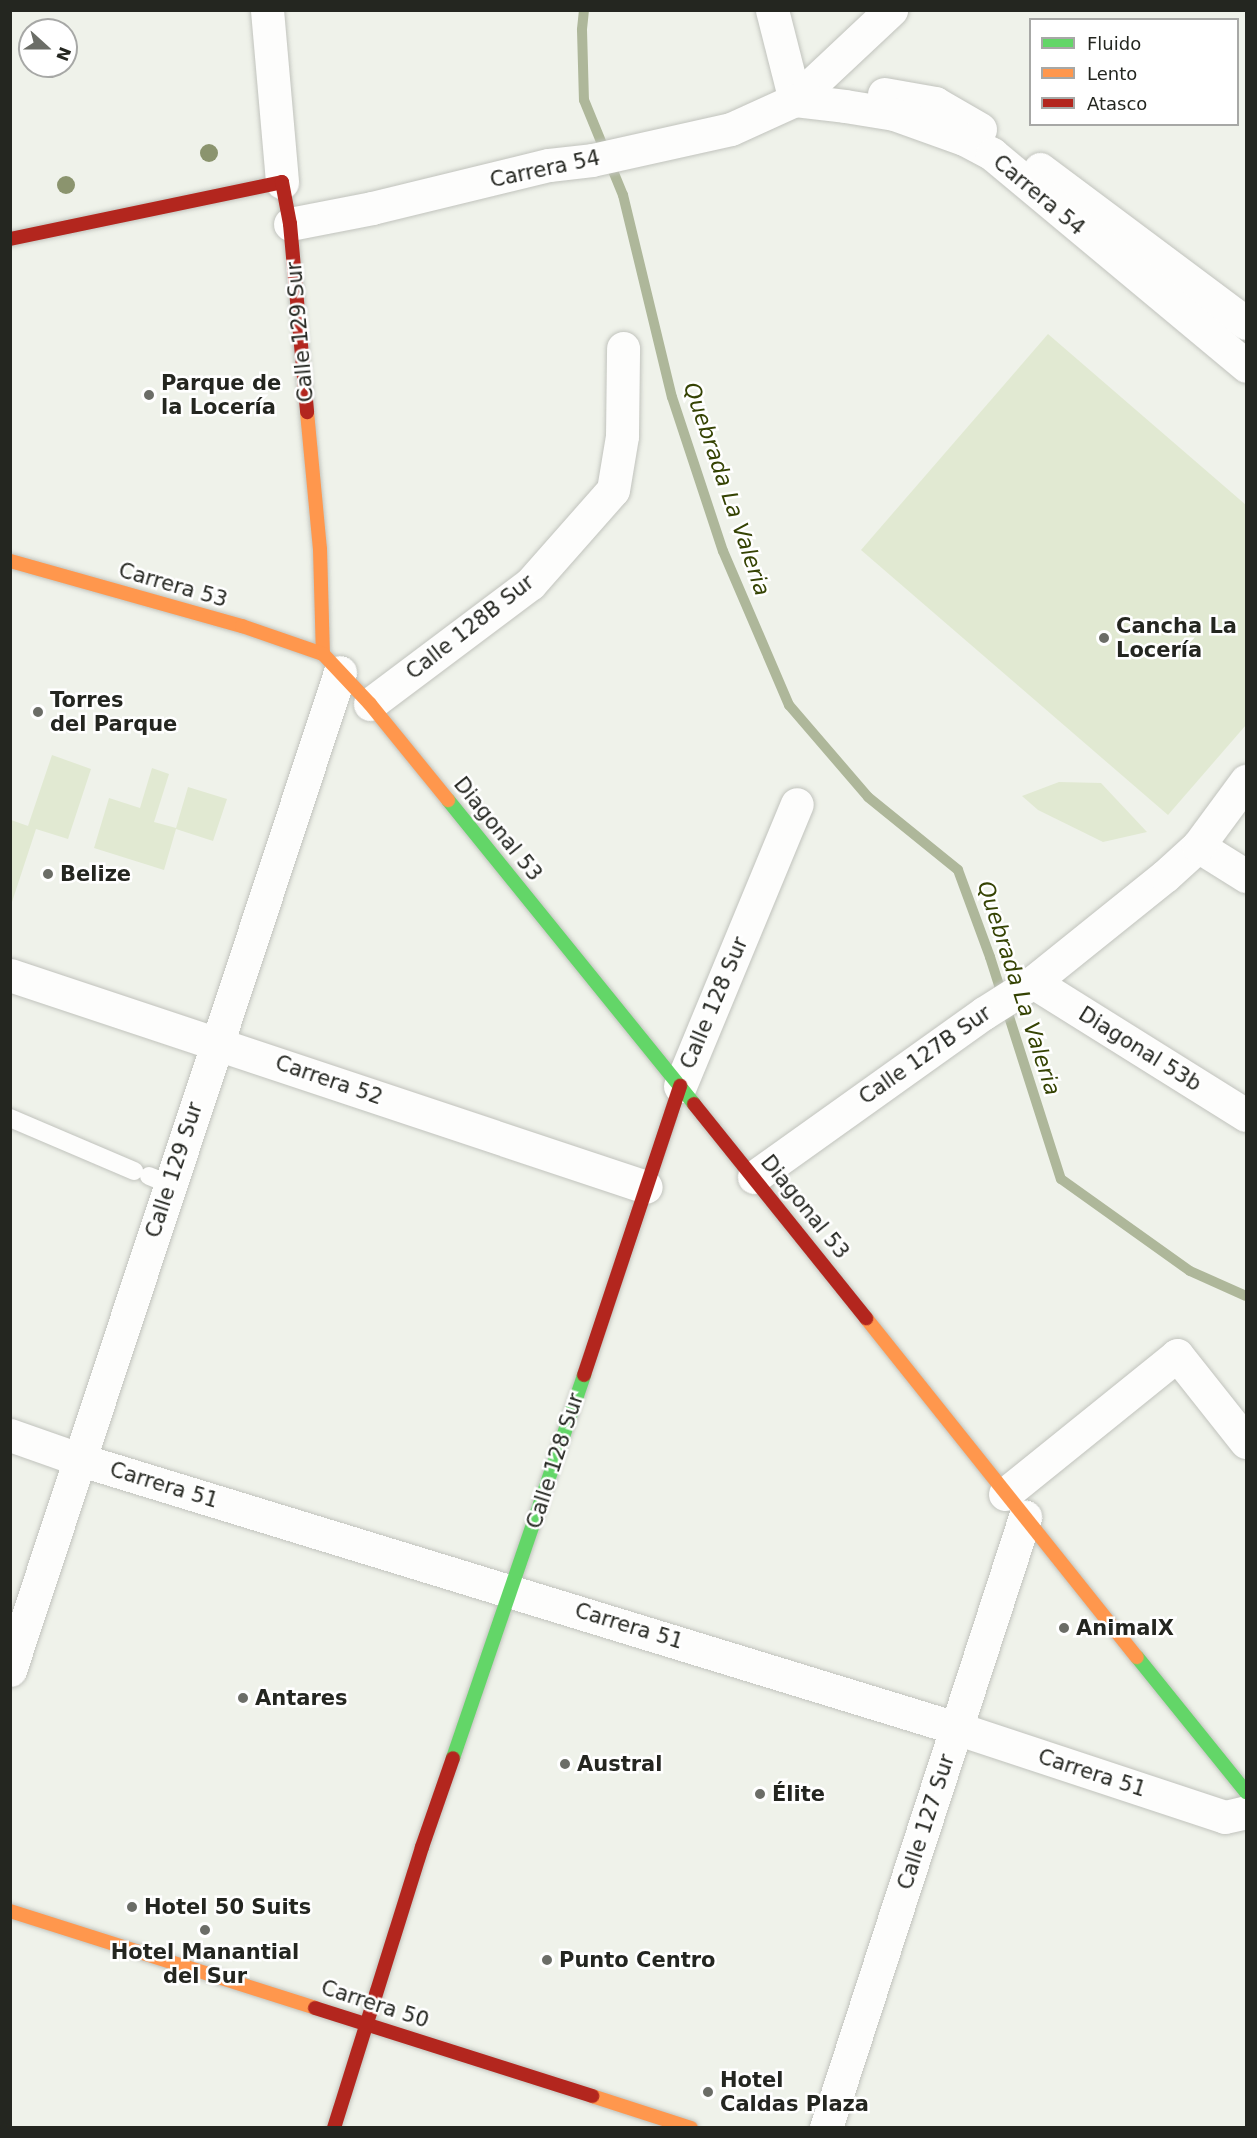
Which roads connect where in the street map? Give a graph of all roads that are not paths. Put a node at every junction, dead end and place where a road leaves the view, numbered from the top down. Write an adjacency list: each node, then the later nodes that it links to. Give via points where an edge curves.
1 (267, 10): 5 (street, Calle 129 Sur)
2 (772, 10): 4 (street)
3 (891, 10): 4 (street)
4 (795, 100): 6 (street, Carrera 54, via 731,129 592,160 549,165); 8 (street, Carrera 54, via 864,92 935,103 1009,146); 10 (street, Carrera 54, via 894,114 964,139 993,154)
5 (282, 182): 6 (street, Calle 129 Sur); 7 (street)
6 (290, 224): 12 (street, Calle 129 Sur)
7 (10, 239)
8 (1243, 312)
9 (623, 348): 13 (street, Calle 128B Sur, via 622,436 613,490 530,584)
10 (1246, 366)
11 (10, 561): 12 (street, Carrera 53, via 242,626)
12 (331, 663): 13 (street, Diagonal 53); 20 (street, Calle 129 Sur)
13 (370, 704): 21 (street, Diagonal 53)
14 (1246, 781): 16 (street, Calle 127B Sur)
15 (797, 804): 21 (street, Calle 128 Sur)
16 (1198, 846): 17 (street); 19 (street, Calle 127B Sur)
17 (1246, 876)
18 (10, 975): 20 (street, Carrera 52)
19 (1029, 984): 22 (street, Diagonal 53b); 25 (street, Calle 127B Sur)
20 (216, 1043): 24 (street, Calle 129 Sur); 26 (street, Carrera 52)
21 (680, 1086): 25 (street, Diagonal 53); 26 (street, Calle 128 Sur)
22 (1246, 1115)
23 (10, 1118): 24 (lane)
24 (151, 1177): 29 (street, Calle 129 Sur)
25 (754, 1177): 30 (street, Diagonal 53)
26 (646, 1187): 31 (street, Calle 128 Sur)
27 (10, 1435): 29 (street, Carrera 51)
28 (1246, 1442): 30 (street, via 1177,1355)
29 (81, 1460): 31 (street, Carrera 51); 32 (street, Calle 129 Sur)
30 (1015, 1506): 33 (street, Calle 127 Sur); 34 (street, Diagonal 53)
31 (512, 1590): 33 (street, Carrera 51); 37 (street, Calle 128 Sur, via 422,1847)
32 (10, 1670)
33 (956, 1728): 35 (street, Carrera 51, via 1225,1817); 40 (street, Calle 127 Sur)
34 (1246, 1792)
35 (1246, 1812)
36 (10, 1911): 37 (street, Carrera 50)
37 (369, 2024): 38 (street, Calle 128 Sur); 39 (street, Carrera 50)
38 (334, 2127)
39 (691, 2127)
40 (826, 2127)

